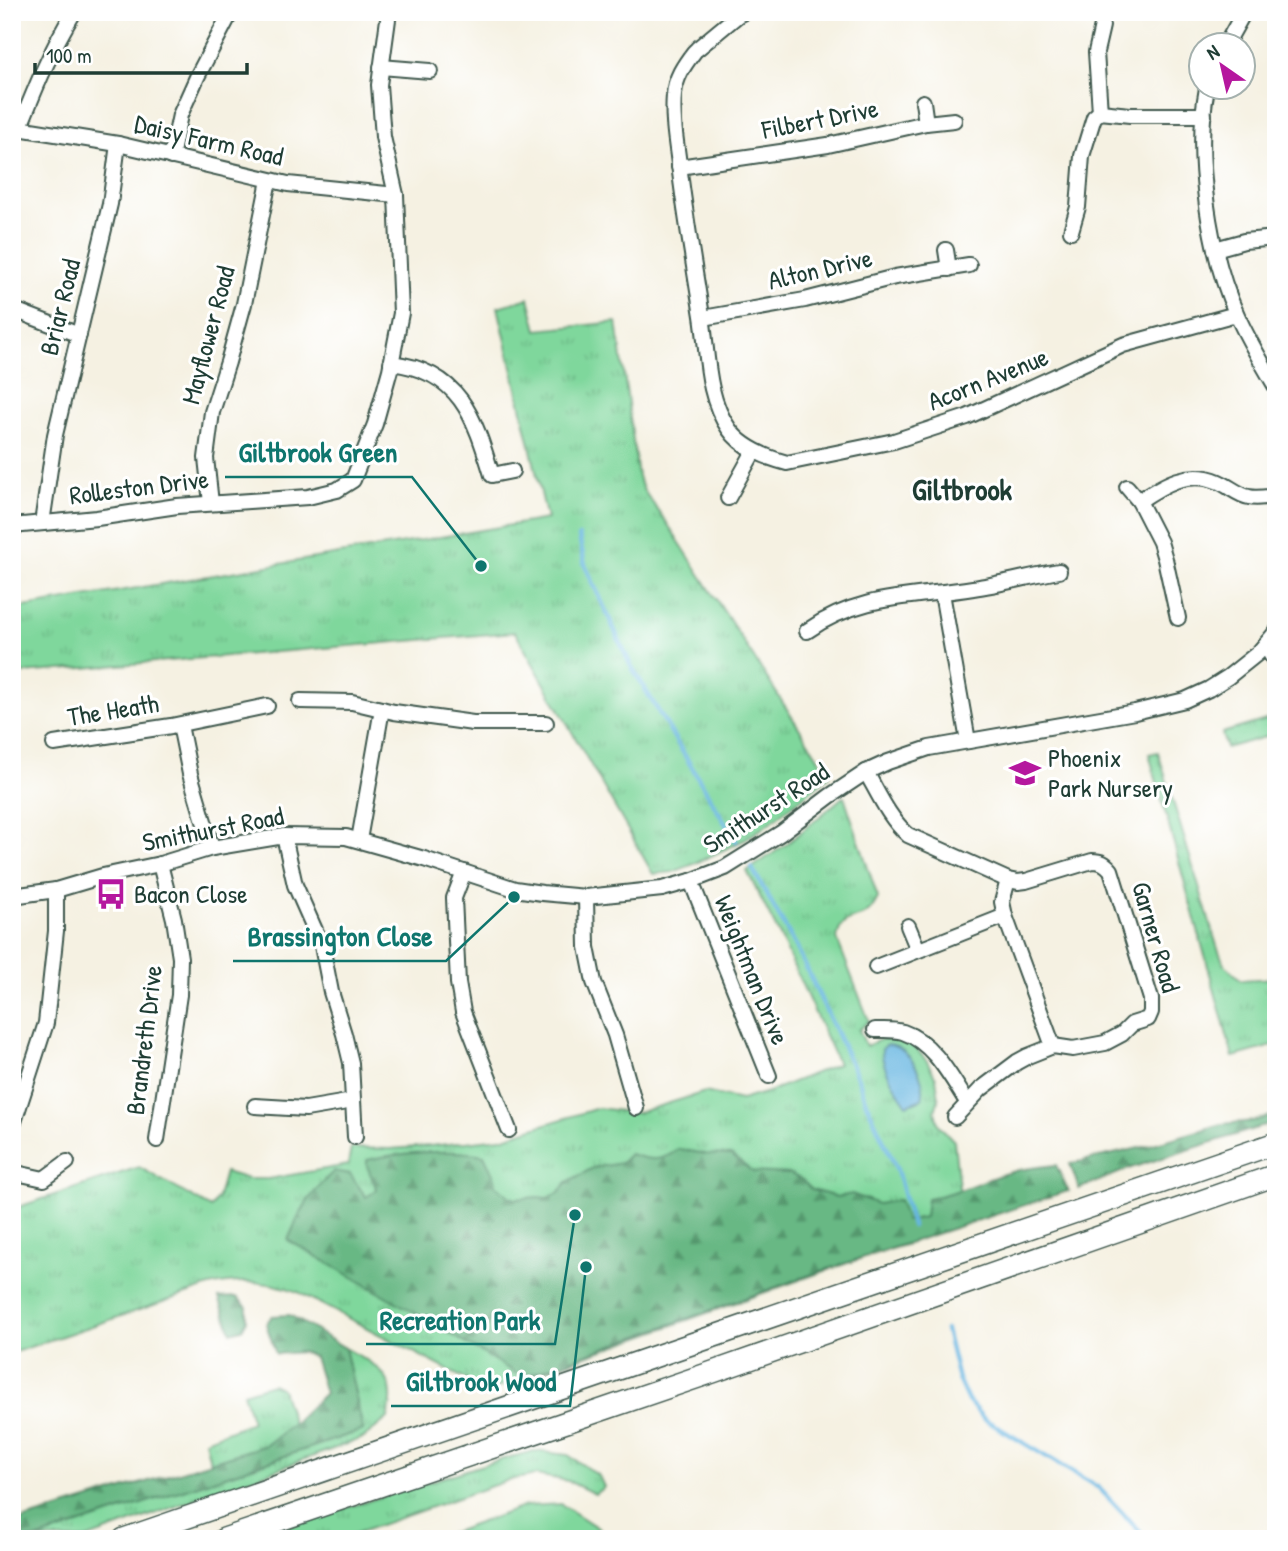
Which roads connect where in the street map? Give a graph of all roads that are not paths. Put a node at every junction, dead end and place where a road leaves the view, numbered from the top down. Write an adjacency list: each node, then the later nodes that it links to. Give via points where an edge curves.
1 (74, 12): 16 (street)
2 (231, 12): 18 (street, via 180,115)
3 (389, 12): 8 (street, Rolleston Drive)
4 (744, 12): 19 (street, Acorn Avenue, via 695,51 681,69 674,93)
5 (1244, 12): 7 (street)
6 (1102, 26): 12 (street, via 1096,52)
7 (1231, 32)
8 (381, 67): 9 (street); 21 (street, Rolleston Drive, via 383,137)
9 (430, 71)
10 (923, 102): 15 (street)
11 (1205, 102): 13 (street)
12 (1100, 112): 13 (street); 22 (street, via 1094,117 1082,156)
13 (1204, 115): 24 (street, via 1205,193)
14 (954, 120): 15 (street, Filbert Drive)
15 (926, 123): 19 (street, Filbert Drive, via 828,145)
16 (15, 128): 17 (street, Daisy Farm Road)
17 (118, 144): 18 (street, Daisy Farm Road); 31 (street, Briar Road, via 110,204)
18 (170, 157): 20 (street, Daisy Farm Road)
19 (680, 167): 30 (street, Acorn Avenue)
20 (269, 180): 21 (street, Daisy Farm Road); 40 (street, Mayflower Road, via 244,304 212,412 206,458)
21 (396, 195): 32 (street, Rolleston Drive, via 401,313)
22 (1071, 231)
23 (1276, 238): 24 (street)
24 (1215, 249): 29 (street)
25 (946, 250): 27 (street)
26 (969, 265): 27 (street, Alton Drive)
27 (949, 269): 30 (street, Alton Drive)
28 (12, 309): 31 (street)
29 (1236, 314): 33 (street); 34 (street, Acorn Avenue, via 1123,345 967,417 894,441 787,463)
30 (703, 318): 34 (street, Acorn Avenue, via 715,400 730,431)
31 (79, 335): 41 (street, Briar Road, via 55,435)
32 (391, 363): 35 (street, via 410,365 443,380 475,424 492,475); 40 (street, Rolleston Drive, via 376,424 353,480 337,490 308,497)
33 (1276, 387)
34 (754, 452): 38 (street)
35 (512, 471)
36 (1127, 487): 39 (street)
37 (1276, 496): 39 (street, via 1250,498 1220,482 1191,476 1172,481)
38 (728, 498)
39 (1139, 501): 45 (street, via 1163,551)
40 (211, 503): 41 (street, Rolleston Drive)
41 (41, 523): 42 (street, Rolleston Drive)
42 (12, 526)
43 (1059, 570): 44 (street)
44 (942, 593): 46 (street, via 869,602); 55 (street)
45 (1178, 618)
46 (807, 631)
47 (1276, 632): 48 (street, Smithurst Road)
48 (1265, 645): 49 (street); 55 (street, Smithurst Road, via 1228,677 1185,700)
49 (1276, 663)
50 (300, 701): 52 (street, via 352,702)
51 (267, 706): 54 (street, The Heath)
52 (382, 709): 53 (street, via 473,723); 59 (street)
53 (546, 723)
54 (180, 725): 56 (street, The Heath); 60 (street, The Heath)
55 (968, 741): 57 (street, Smithurst Road, via 929,748)
56 (54, 744)
57 (866, 772): 63 (street, via 887,810 908,835); 64 (street, Smithurst Road, via 781,833 724,868)
58 (284, 836): 59 (street, Smithurst Road); 60 (street, Smithurst Road); 75 (street, via 295,886 322,946 351,1063)
59 (359, 840): 62 (street, Smithurst Road)
60 (212, 848): 61 (street, Smithurst Road)
61 (160, 864): 65 (street, Smithurst Road); 83 (street, Brandreth Drive, via 180,958 179,995)
62 (464, 872): 67 (street, Smithurst Road, via 515,889); 81 (street, via 454,898 463,1012)
63 (1008, 880): 68 (street, via 1002,902); 73 (street, Garner Road, via 1026,881 1092,861 1106,864 1151,999 1148,1019 1105,1043 1073,1049)
64 (691, 881): 67 (street, Smithurst Road, via 662,889); 74 (street, Weightman Drive)
65 (56, 890): 66 (street, Smithurst Road); 80 (street, via 46,1023)
66 (12, 896)
67 (586, 897): 78 (street, via 587,947 594,982)
68 (1006, 916): 70 (street); 73 (street)
69 (908, 926): 70 (street)
70 (918, 950): 71 (street)
71 (876, 967)
72 (875, 1030): 76 (street, via 902,1032 917,1039)
73 (1053, 1046): 76 (street, via 1017,1062)
74 (769, 1076)
75 (353, 1101): 77 (street, via 306,1109); 82 (street)
76 (967, 1102): 79 (street)
77 (256, 1107)
78 (636, 1108)
79 (955, 1117)
80 (12, 1128)
81 (509, 1130)
82 (355, 1137)
83 (157, 1140)
84 (1276, 1143): 88 (highway)
85 (66, 1162): 86 (street, via 44,1179)
86 (12, 1172)
87 (1276, 1175): 89 (highway)
88 (124, 1539)
89 (224, 1539)

